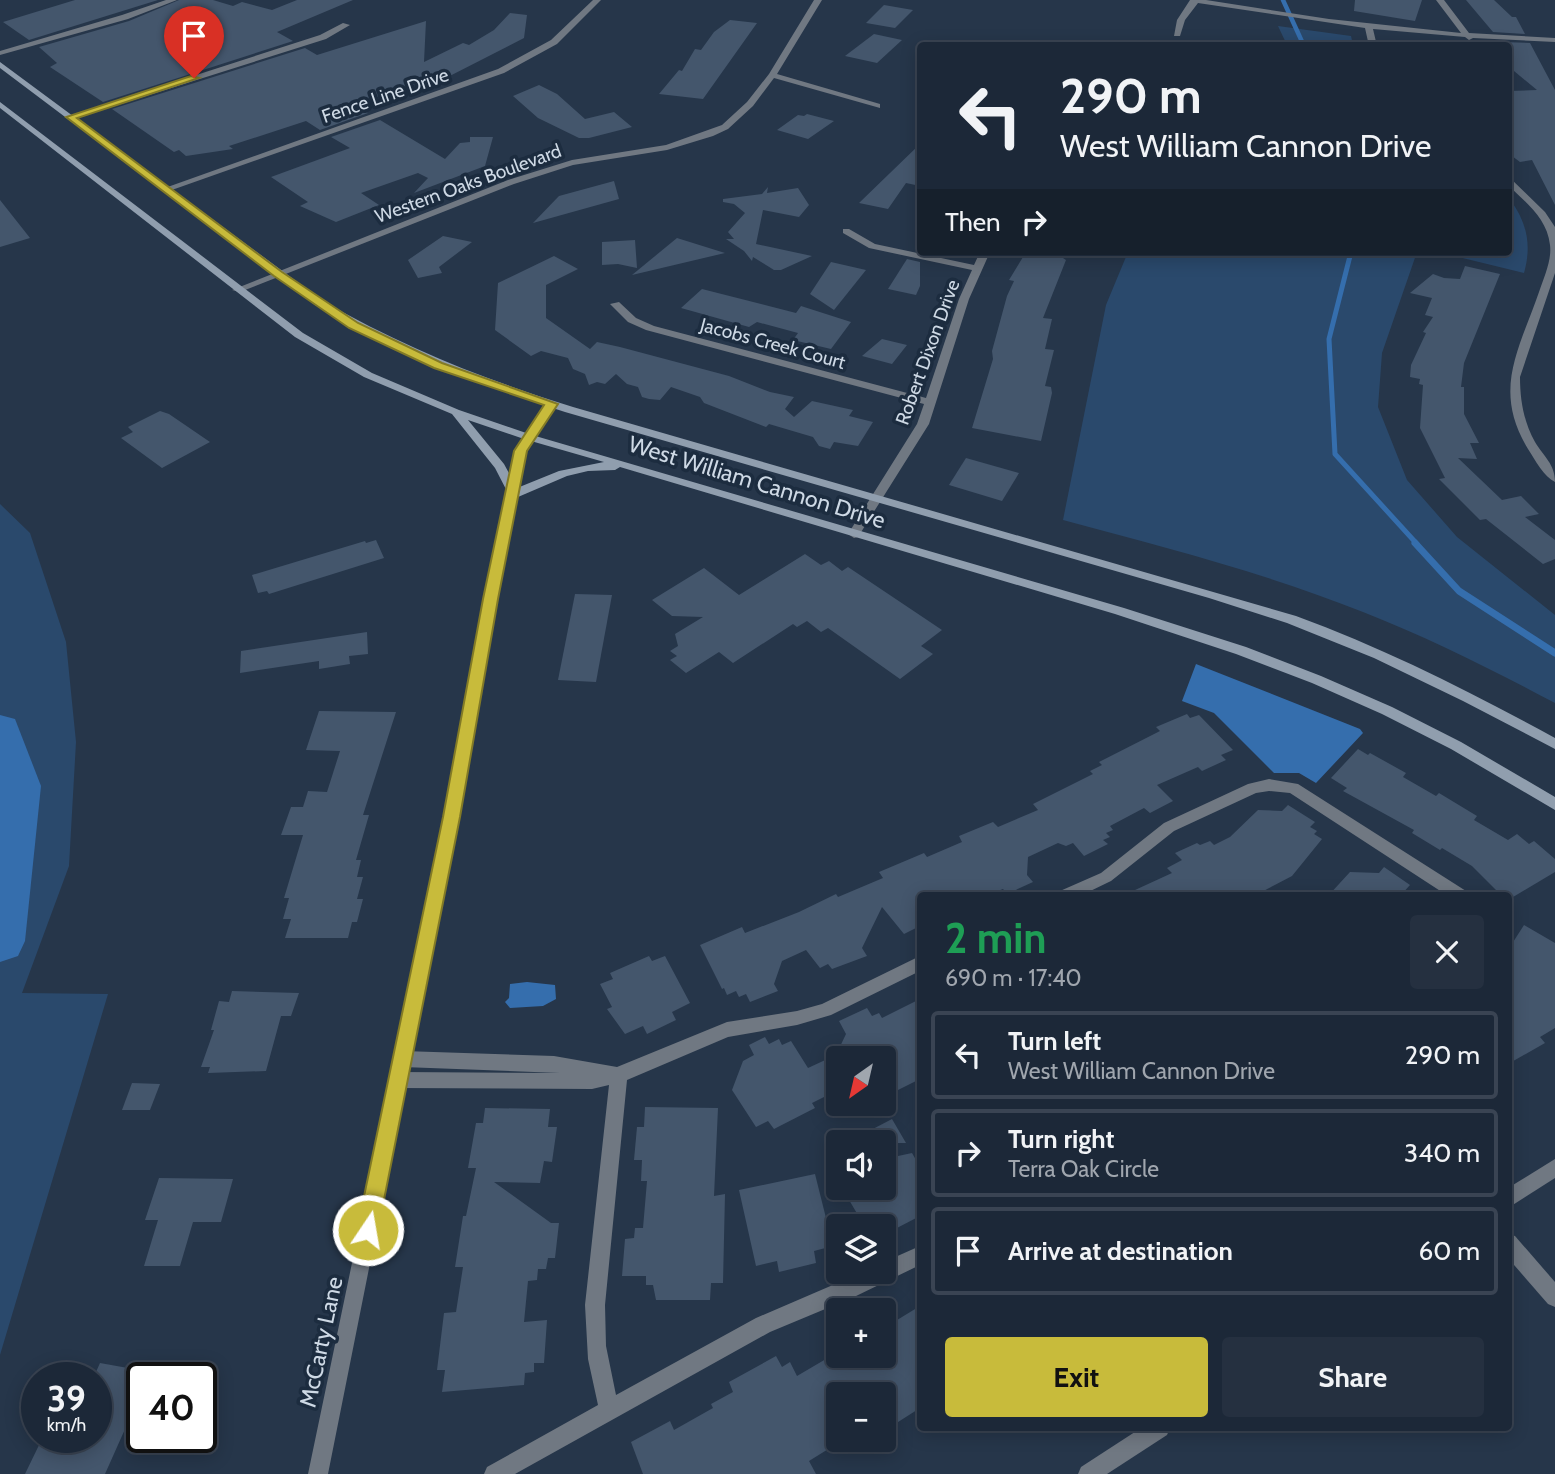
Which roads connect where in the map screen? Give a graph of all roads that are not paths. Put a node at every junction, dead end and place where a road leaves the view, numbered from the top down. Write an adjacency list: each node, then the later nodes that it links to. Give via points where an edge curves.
1 (173, 0): 12 (street)
2 (597, 0): 19 (street, Fence Line Drive, via 554,42 501,71)
3 (818, 0): 14 (street, Western Oaks Boulevard)
4 (1195, 0): 7 (street); 8 (street)
5 (1440, 0): 9 (street)
6 (346, 25): 17 (street, via 323,37)
7 (1369, 28): 9 (street); 11 (street)
8 (1177, 34)
9 (1469, 38): 10 (street)
10 (1555, 40)
11 (1372, 42)
12 (0, 52)
13 (0, 64): 17 (main road, West William Cannon Drive)
14 (772, 75): 16 (street); 26 (street, Western Oaks Boulevard, via 736,117 710,134 536,174)
15 (0, 104): 27 (main road, West William Cannon Drive)
16 (877, 106)
17 (70, 117): 19 (main road, West William Cannon Drive)
18 (1512, 183): 20 (street)
19 (166, 189): 26 (main road, West William Cannon Drive)
20 (1553, 225): 28 (street, via 1554,258)
21 (846, 231): 22 (street, via 872,246)
22 (917, 256)
23 (919, 256): 25 (street)
24 (983, 256): 25 (street, Robert Dixon Drive)
25 (976, 268): 31 (street, Robert Dixon Drive)
26 (278, 274): 27 (street, Western Oaks Boulevard); 32 (main road, West William Cannon Drive, via 391,345)
27 (237, 290): 33 (main road, West William Cannon Drive, via 321,349 368,375)
28 (1542, 297): 29 (street); 36 (street, via 1515,377 1514,401 1522,430)
29 (1555, 300)
30 (615, 304): 31 (street, Jacobs Creek Court, via 632,320 650,328)
31 (931, 403): 38 (street, Robert Dixon Drive)
32 (552, 404): 34 (street, McCarty Lane); 38 (main road, West William Cannon Drive)
33 (455, 412): 34 (main road, West William Cannon Drive); 37 (main road, via 500,467)
34 (528, 437): 35 (main road, West William Cannon Drive); 37 (street, McCarty Lane)
35 (639, 468): 37 (main road, via 585,467); 39 (main road, West William Cannon Drive)
36 (1555, 478)
37 (513, 494): 45 (street, McCarty Lane)
38 (878, 497): 39 (street, Robert Dixon Drive); 40 (main road, West William Cannon Drive, via 1315,628 1480,702)
39 (854, 534): 41 (main road, West William Cannon Drive, via 1280,664 1413,724)
40 (1555, 744)
41 (1555, 804)
42 (1073, 892): 43 (street, via 1115,871 1169,827 1269,785 1293,788)
43 (1455, 892)
44 (917, 964): 46 (street, via 825,1010 727,1030)
45 (403, 1059): 46 (street, via 554,1064); 47 (street, McCarty Lane)
46 (619, 1075): 47 (street, via 566,1083); 53 (street, via 594,1341)
47 (398, 1080): 56 (street, McCarty Lane)
48 (1555, 1168): 49 (street)
49 (1512, 1196)
50 (1512, 1248): 52 (street)
51 (917, 1256): 53 (street, via 764,1325)
52 (1555, 1297)
53 (610, 1411): 57 (street)
54 (1156, 1431): 55 (street)
55 (1097, 1471)
56 (318, 1474)
57 (494, 1474)

